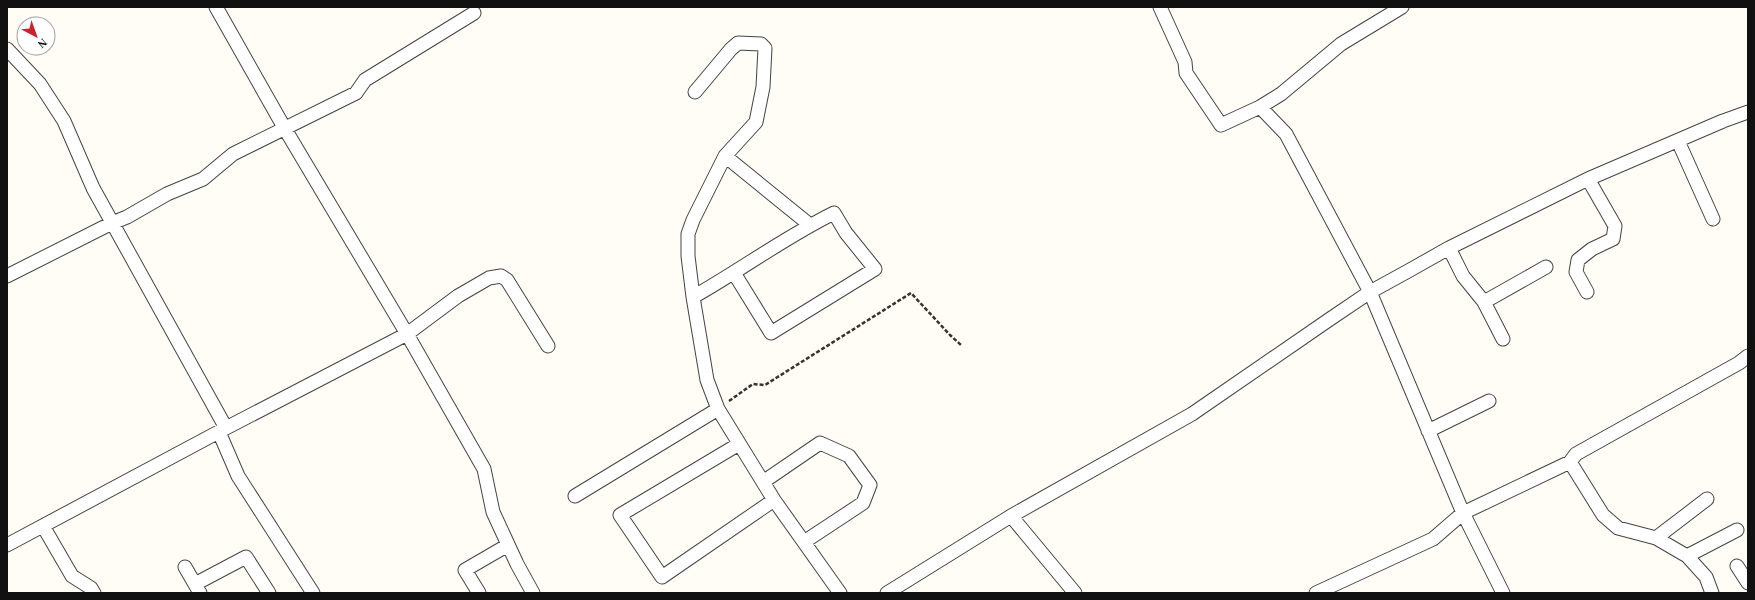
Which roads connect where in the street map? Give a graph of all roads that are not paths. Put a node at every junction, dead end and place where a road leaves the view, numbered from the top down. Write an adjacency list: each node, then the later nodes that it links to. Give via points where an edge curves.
1 (216, 7): 9 (street)
2 (1160, 7): 7 (street, via 1185,62 1186,73 1221,124)
3 (1402, 7): 7 (street, via 1341,44 1281,94)
4 (474, 13): 9 (street, via 365,80 356,93)
5 (7, 49): 14 (street, via 40,84 64,121 93,188)
6 (695, 92): 11 (street, via 738,43 761,44 766,48 763,88 756,122)
7 (1260, 107): 20 (street, via 1286,134)
8 (1748, 112): 10 (street)
9 (285, 129): 14 (street, via 233,154 203,179 167,194 128,218); 24 (street)
10 (1678, 141): 12 (street); 13 (street)
11 (725, 156): 15 (street); 22 (street, via 688,234)
12 (1588, 179): 16 (street); 21 (street, via 1614,226 1614,239 1592,249 1578,260 1576,272)
13 (1713, 219)
14 (112, 223): 19 (street); 30 (street)
15 (810, 224): 18 (street); 18 (street, via 834,212 846,233 874,269 771,333)
16 (1449, 248): 20 (street); 23 (street, via 1463,276)
17 (1546, 268): 23 (street)
18 (734, 273): 22 (street)
19 (7, 276)
20 (1370, 292): 31 (street); 39 (street, via 1192,414)
21 (1587, 292)
22 (693, 297): 29 (street, via 707,380)
23 (1484, 302): 25 (street)
24 (407, 334): 26 (street, via 458,296 488,278 501,276 508,280); 30 (street); 45 (street, via 484,469 493,512)
25 (1503, 339)
26 (548, 346)
27 (1748, 356): 33 (street, via 1740,363 1576,454)
28 (1489, 401): 31 (street)
29 (718, 409): 32 (street); 35 (street)
30 (222, 430): 40 (street); 53 (street, via 238,476)
31 (1428, 431): 38 (street)
32 (739, 444): 34 (street); 37 (street, via 620,515 662,577)
33 (1570, 462): 38 (street); 42 (street, via 1603,515 1618,528)
34 (763, 482): 37 (street); 43 (street, via 820,443 849,456 870,485 863,503)
35 (575, 496)
36 (1707, 499): 42 (street)
37 (774, 500): 43 (street)
38 (1462, 513): 59 (street, via 1433,539); 60 (street)
39 (1011, 516): 57 (street); 58 (street)
40 (43, 526): 44 (street); 51 (street, via 72,576)
41 (1737, 530): 46 (street)
42 (1656, 538): 46 (street)
43 (804, 542): 56 (street)
44 (7, 545)
45 (508, 545): 54 (street, via 465,570); 55 (street)
46 (1686, 556): 61 (street, via 1706,577)
47 (1737, 566): 49 (street)
48 (185, 567): 50 (street)
49 (1748, 583)
50 (197, 589): 52 (street, via 246,558)
51 (94, 593)
52 (269, 593)
53 (313, 593)
54 (479, 593)
55 (533, 593)
56 (840, 593)
57 (887, 593)
58 (1075, 593)
59 (1316, 593)
60 (1503, 593)
61 (1712, 593)

